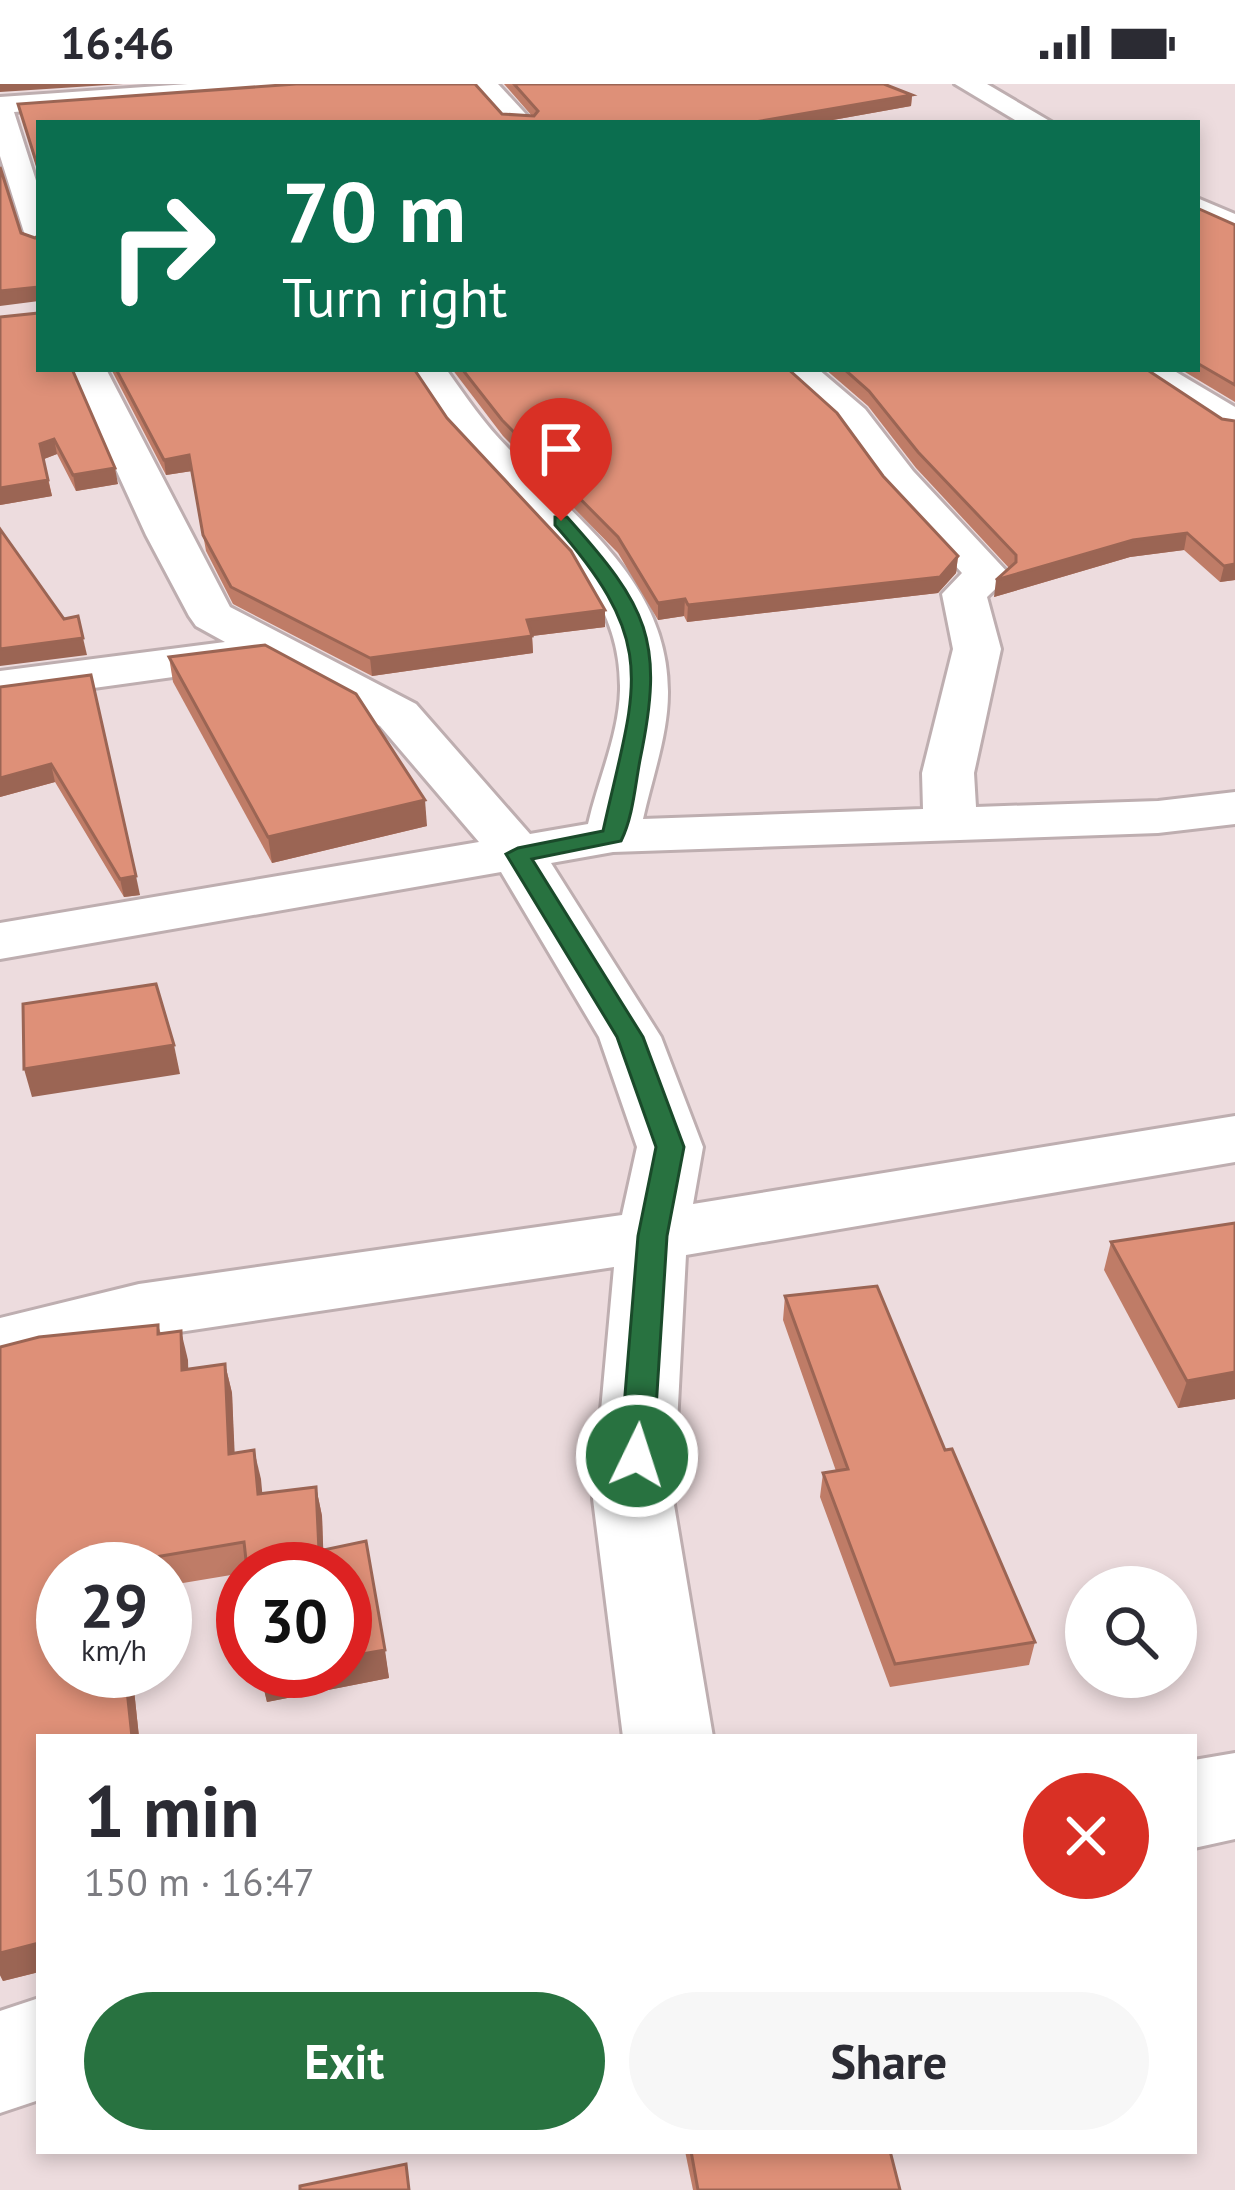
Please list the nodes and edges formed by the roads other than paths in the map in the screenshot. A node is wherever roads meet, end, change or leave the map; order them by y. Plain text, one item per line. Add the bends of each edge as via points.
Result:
1 (295, 84) edge
2 (484, 84) edge
3 (968, 84) edge
4 (246, 93) edge
5 (0, 108) edge
6 (518, 120) edge
7 (1034, 120) edge
8 (1200, 208) edge
9 (1235, 226) edge
10 (36, 228) edge
11 (89, 372) edge
12 (430, 372) edge
13 (800, 372) edge
14 (1150, 372) edge
15 (1235, 423) edge
16 (281, 650) junction
17 (0, 686) edge
18 (1235, 808) edge
19 (950, 823) junction
20 (614, 836) junction
21 (518, 854) junction
22 (0, 941) edge
23 (1235, 1139) edge
24 (652, 1236) junction
25 (0, 1346) edge
26 (668, 1734) edge
27 (1235, 1796) edge
28 (1197, 1803) edge
29 (36, 2050) edge
30 (0, 2062) edge

1 - 4 street
2 - 6 street
3 - 7 street
4 - 5 street
5 - 10 street
8 - 9 street
11 - 16 street via 212,616
12 - 20 street via 471,432 608,573 638,632 644,694
13 - 19 street via 852,417 988,575 964,594 977,649 948,772
14 - 15 street
16 - 17 street
16 - 21 street via 398,715
18 - 19 street
19 - 20 street
20 - 21 street
21 - 22 street
21 - 24 street via 630,1037 670,1147
23 - 24 street
24 - 25 street via 139,1311
24 - 26 street via 633,1499
27 - 28 street
29 - 30 street

